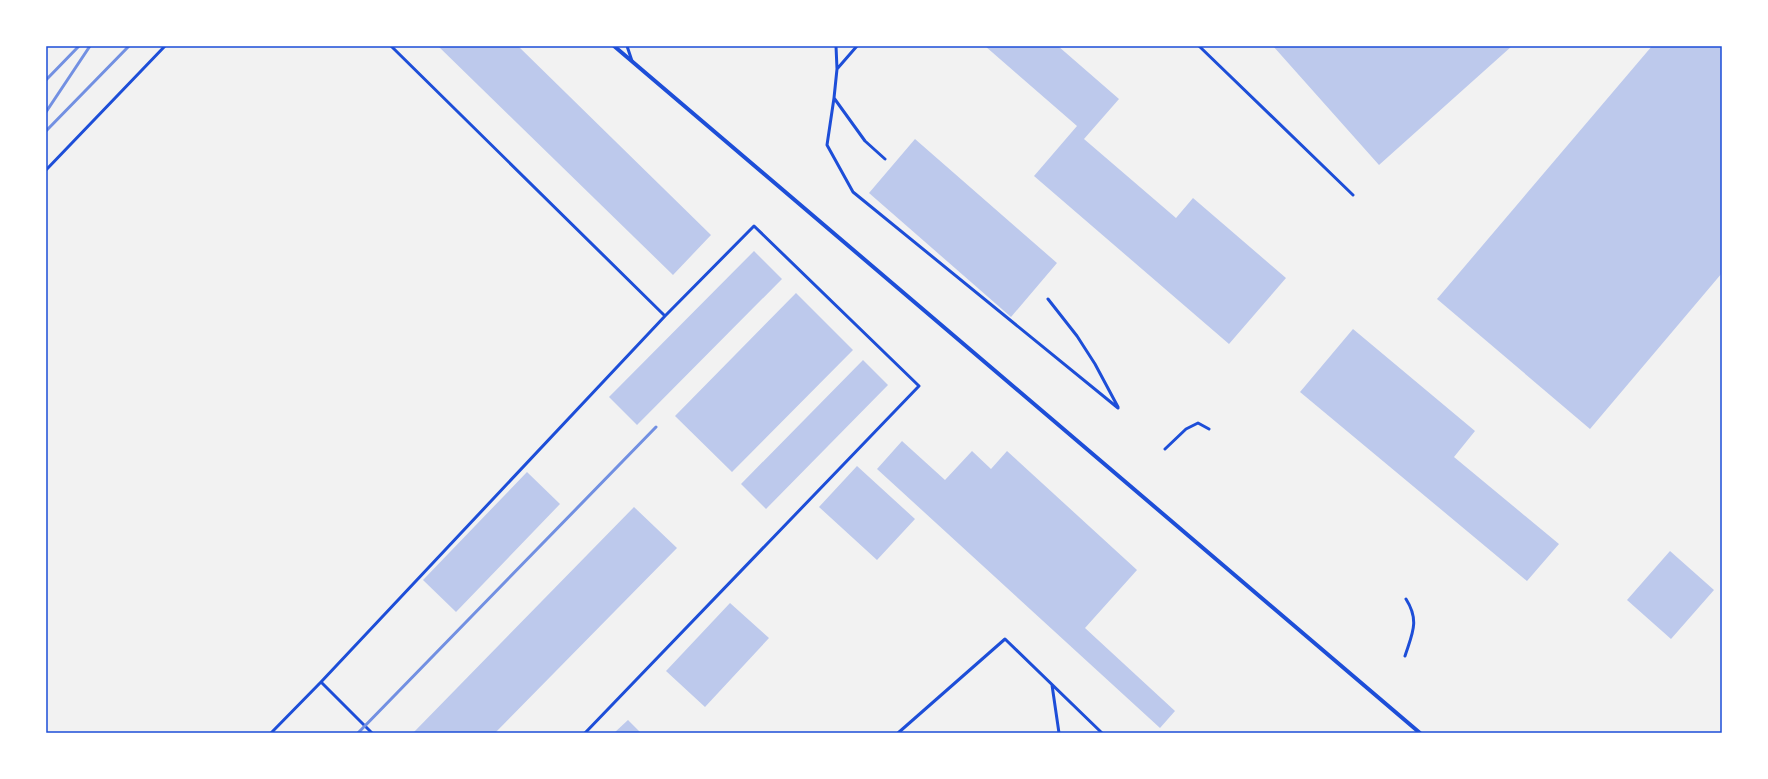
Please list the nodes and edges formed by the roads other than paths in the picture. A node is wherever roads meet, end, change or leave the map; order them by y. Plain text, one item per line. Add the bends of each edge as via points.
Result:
1 (165, 46) edge
2 (391, 46) edge
3 (614, 46) edge
4 (627, 46) edge
5 (836, 46) edge
6 (857, 46) edge
7 (1199, 46) edge
8 (632, 61) junction
9 (838, 69) junction
10 (834, 98) junction
11 (885, 159) dead end
12 (46, 170) edge
13 (1353, 195) dead end
14 (1048, 299) dead end
15 (665, 316) junction
16 (1209, 429) dead end
17 (1165, 449) dead end
18 (1406, 599) dead end
19 (1405, 656) dead end
20 (321, 682) junction
21 (1052, 685) junction
22 (271, 733) edge
23 (372, 733) edge
24 (585, 733) edge
25 (898, 733) edge
26 (1059, 733) edge
27 (1102, 733) edge
28 (1420, 733) edge

1 - 12 lane
2 - 15 lane
3 - 8 street
4 - 8 lane
5 - 9 lane
6 - 9 lane
7 - 13 lane
8 - 28 street
9 - 10 lane
10 - 11 lane via 865,141
10 - 14 lane via 827,145 853,192 1118,408 1078,336
15 - 20 lane
15 - 24 lane via 754,226 919,386
16 - 17 lane via 1198,423
18 - 19 lane via 1412,610 1415,627
20 - 22 lane
20 - 23 lane
21 - 25 lane via 1005,639
21 - 26 lane
21 - 27 lane

